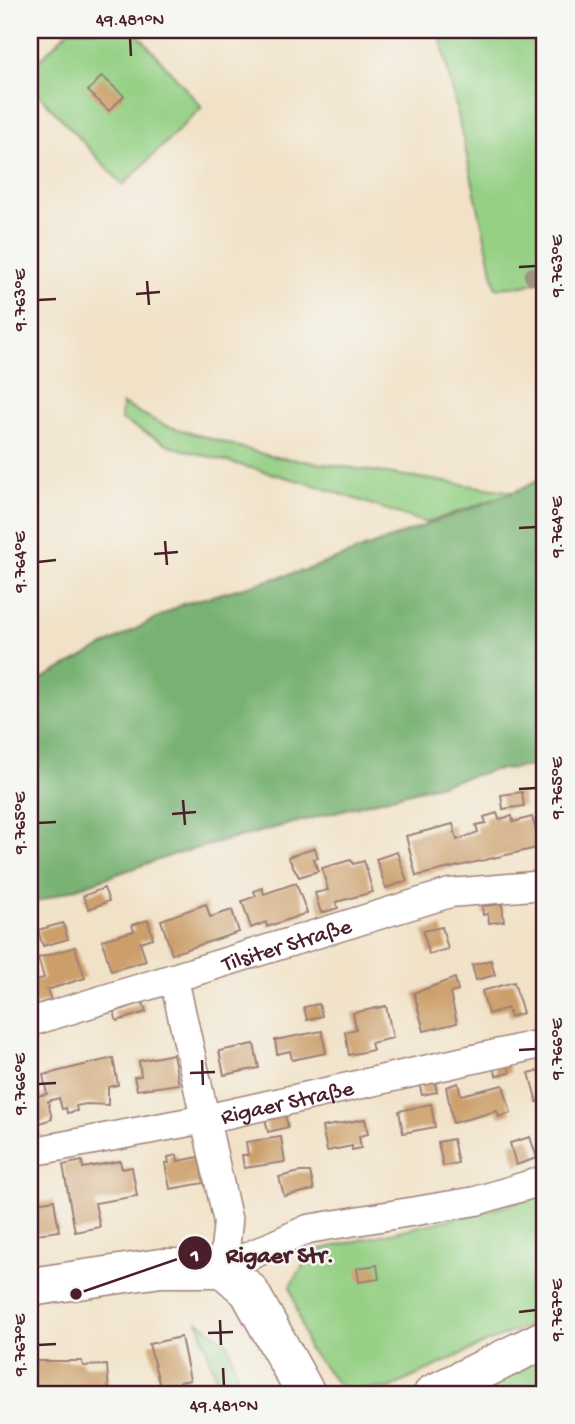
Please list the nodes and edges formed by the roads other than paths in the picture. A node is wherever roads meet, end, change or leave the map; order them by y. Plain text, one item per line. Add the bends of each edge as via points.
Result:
1 (545, 885) edge
2 (174, 979) junction
3 (30, 1022) edge
4 (545, 1043) edge
5 (205, 1119) junction
6 (30, 1152) edge
7 (545, 1180) edge
8 (223, 1268) junction
9 (30, 1287) edge
10 (545, 1339) edge
11 (306, 1394) edge
12 (433, 1394) edge

1 - 2 street, Tilsiter Straße via 450,893
2 - 3 street, Tilsiter Straße
2 - 5 street
4 - 5 street, Rigaer Straße
5 - 6 street, Rigaer Straße
5 - 8 street via 228,1222
7 - 8 street via 476,1201 308,1229
8 - 9 street via 161,1268
8 - 11 street via 248,1291
10 - 12 street

